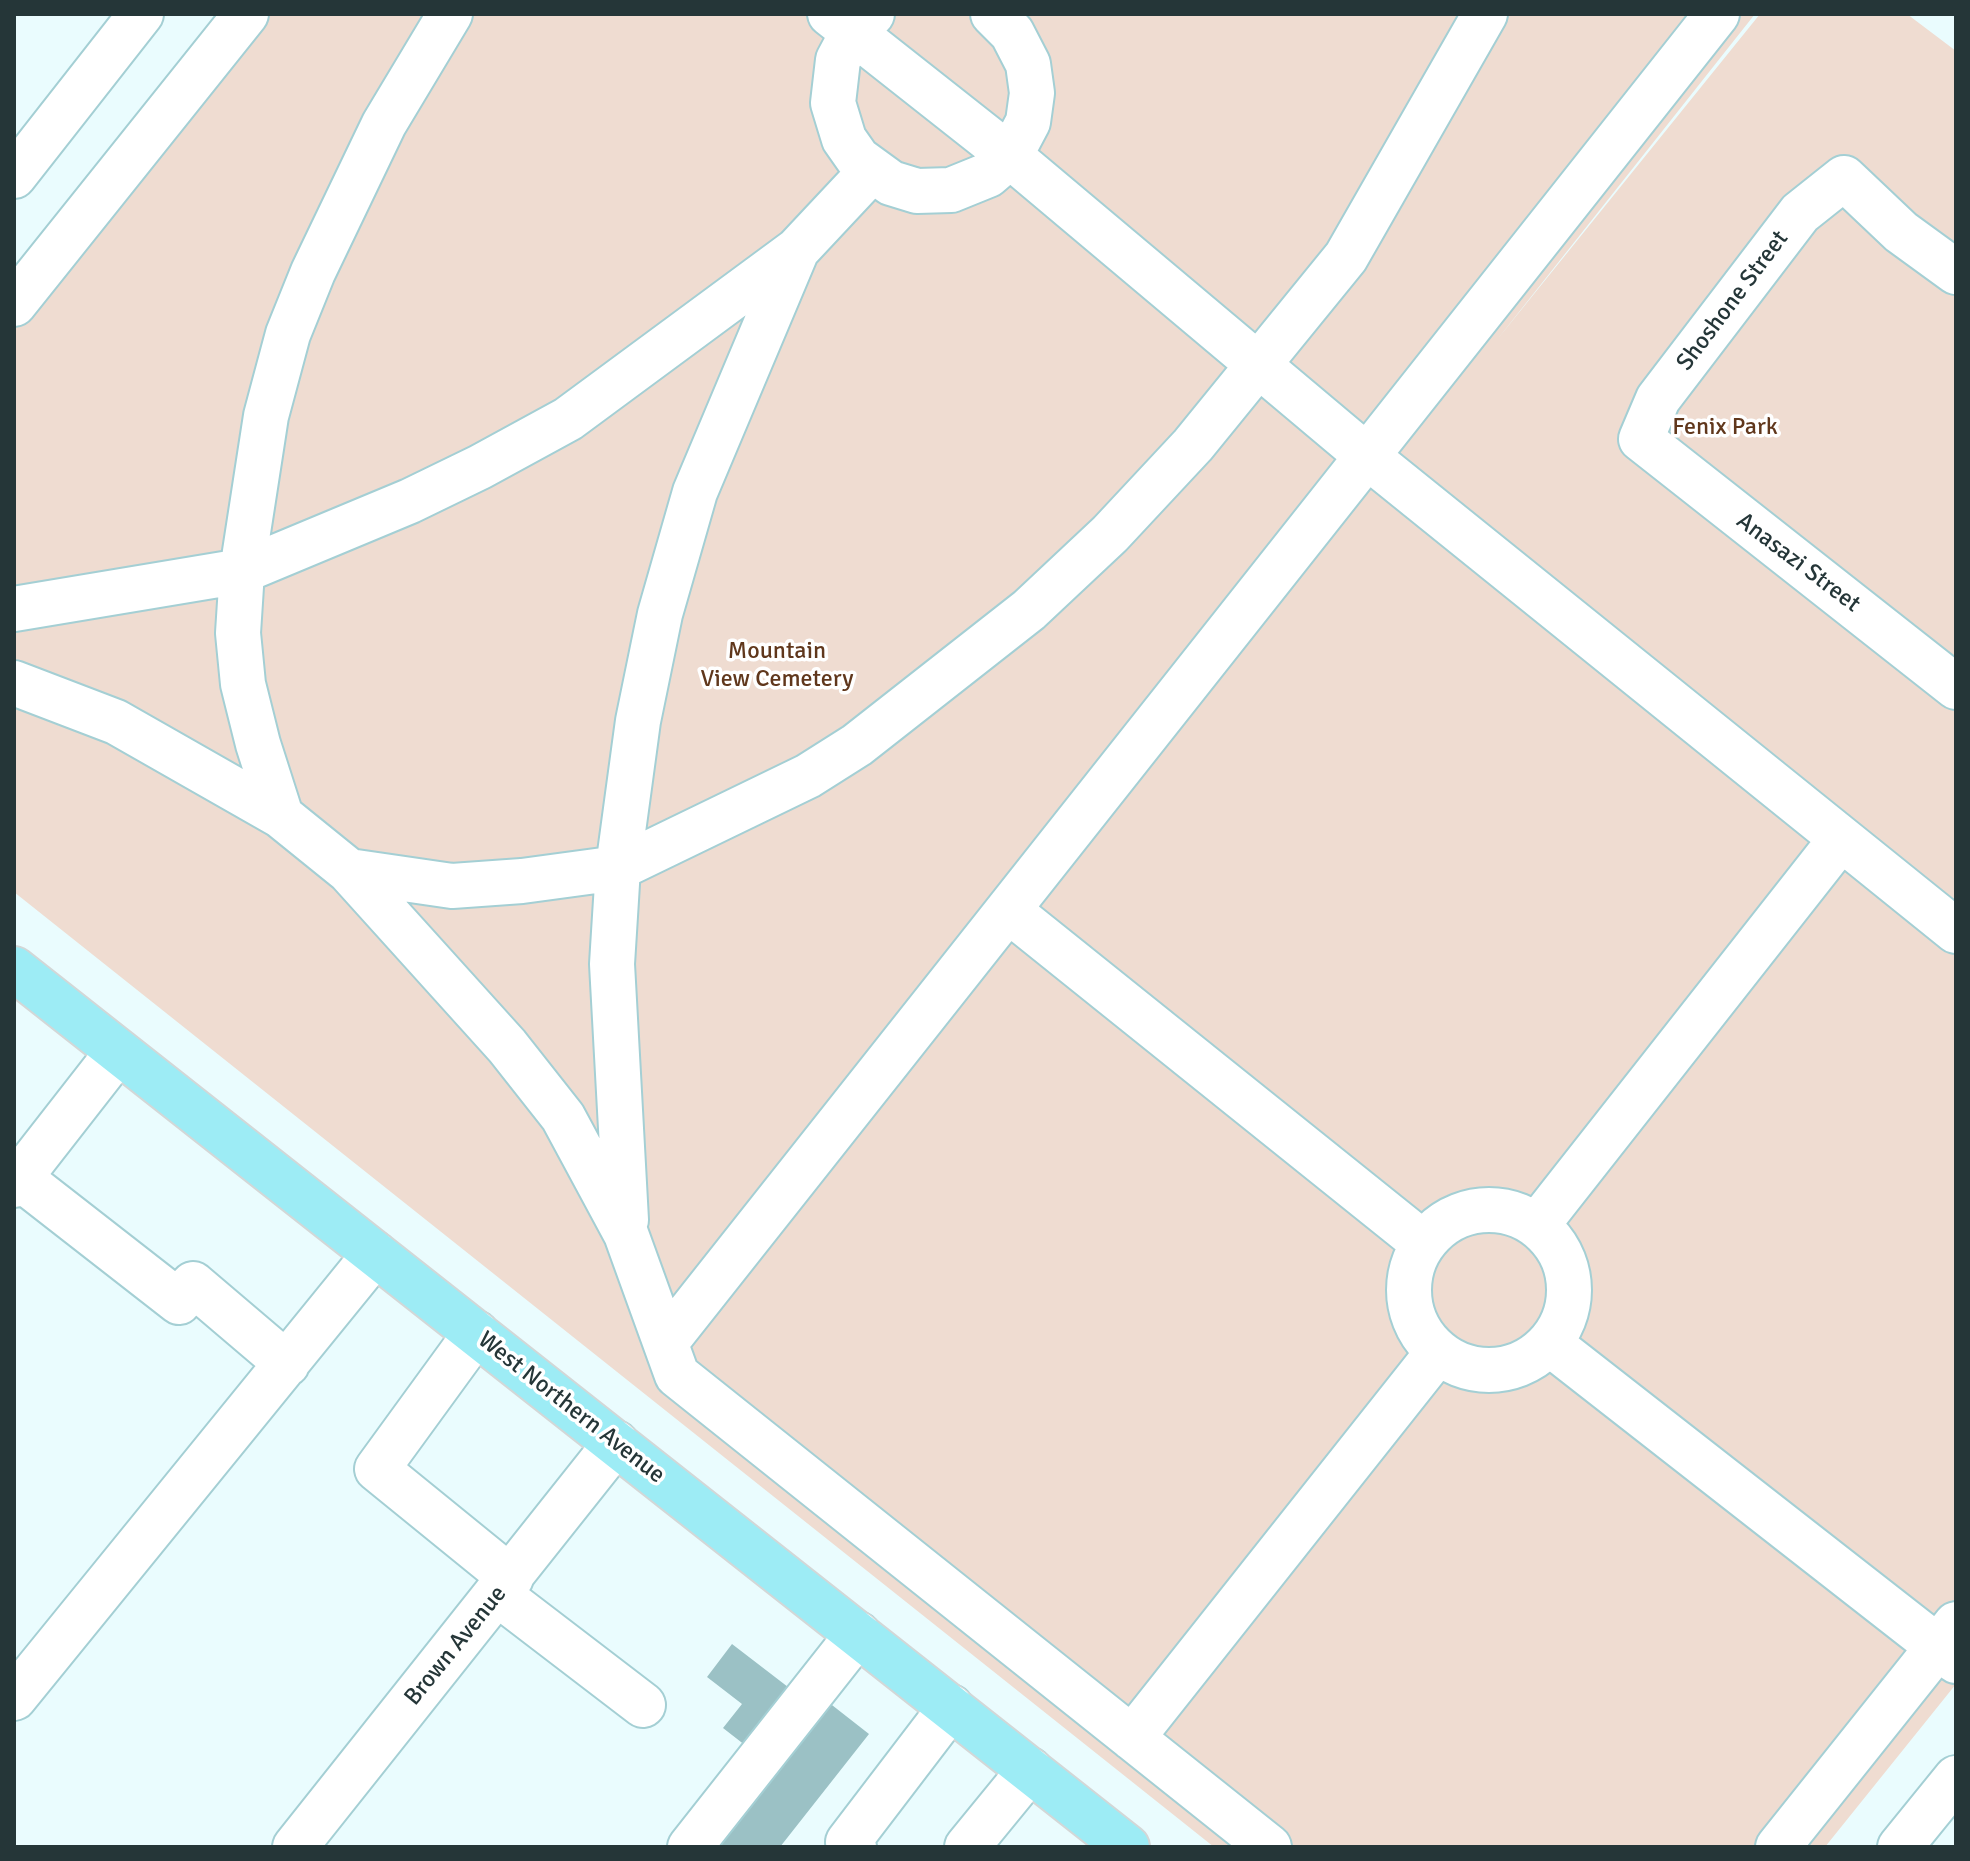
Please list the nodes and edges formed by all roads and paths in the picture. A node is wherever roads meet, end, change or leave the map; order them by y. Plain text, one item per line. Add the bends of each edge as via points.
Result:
1 (141, 14) edge
2 (246, 14) edge
3 (450, 14) edge
4 (993, 14) edge
5 (1485, 14) edge
6 (1717, 14) edge
7 (852, 20) edge
8 (1010, 156) junction
9 (871, 171) junction
10 (14, 176) edge
11 (797, 250) junction
12 (1956, 272) edge
13 (14, 304) edge
14 (1262, 365) junction
15 (1641, 439) joint
16 (1368, 457) junction
17 (242, 571) junction
18 (14, 609) edge
19 (14, 683) edge
20 (1956, 687) edge
21 (281, 816) junction
22 (1840, 840) junction
23 (618, 868) junction
24 (349, 871) junction
25 (1008, 910) junction
26 (1956, 931) edge
27 (14, 969) edge
28 (117, 1053) junction
29 (17, 1182) edge
30 (1538, 1224) junction
31 (626, 1234) junction
32 (1423, 1243) junction
33 (375, 1254) junction
34 (476, 1333) junction
35 (666, 1342) junction
36 (1549, 1343) junction
37 (1438, 1352) junction
38 (287, 1364) junction
39 (616, 1443) junction
40 (504, 1586) junction
41 (858, 1634) junction
42 (1950, 1644) edge
43 (14, 1698) edge
44 (643, 1705) dead end
45 (951, 1707) junction
46 (1132, 1738) junction
47 (1030, 1770) junction
48 (1956, 1778) edge
49 (1116, 1844) edge
50 (295, 1847) edge
51 (690, 1847) edge
52 (854, 1847) edge
53 (967, 1847) edge
54 (1269, 1847) edge
55 (1778, 1847) edge
56 (1900, 1847) edge

1 - 10 street
2 - 13 street
3 - 17 street via 384,124 288,334 266,416
4 - 8 street via 1012,33 1028,64 1032,93 1028,122
5 - 14 street via 1346,257
6 - 16 street
7 - 8 street
7 - 9 street via 838,60 833,103 844,139
8 - 9 street via 988,175 951,190 917,191
8 - 14 street
9 - 11 street
11 - 17 street via 568,419 410,501
11 - 23 street via 695,492 660,614 638,721
12 - 15 street, Shoshone Street via 1901,232 1844,178 1800,213 1658,399
14 - 16 street
14 - 23 street via 1099,545 1029,610 857,745 808,776
15 - 20 street, Anasazi Street
16 - 22 street
16 - 25 street
17 - 18 street
17 - 21 street via 238,633 243,684
19 - 21 street via 116,722
21 - 24 street
22 - 26 street
22 - 30 street
23 - 24 street via 452,886
23 - 31 street via 612,964
24 - 31 street via 507,1046 563,1117
25 - 32 street
25 - 35 street
27 - 28 main road, West Northern Avenue
28 - 29 street
28 - 33 main road, West Northern Avenue
29 - 38 street via 179,1302 193,1284
30 - 32 street via 1504,1211 1473,1211 1446,1221
30 - 36 street via 1564,1262 1569,1291 1564,1320
31 - 35 street
32 - 37 street via 1410,1273 1410,1302 1420,1331
33 - 34 main road, West Northern Avenue
33 - 38 street
34 - 39 main road, West Northern Avenue
34 - 40 street via 377,1469
35 - 46 street via 677,1375
36 - 37 street via 1517,1365 1492,1370 1460,1364
36 - 42 street
37 - 46 street
38 - 43 street
39 - 40 street, Brown Avenue
39 - 41 main road, West Northern Avenue
40 - 44 street
40 - 50 street, Brown Avenue
41 - 45 main road, West Northern Avenue
41 - 51 street
42 - 55 street
45 - 47 main road, West Northern Avenue
45 - 52 street via 848,1842
46 - 54 street
47 - 49 main road, West Northern Avenue
47 - 53 street
48 - 56 street

